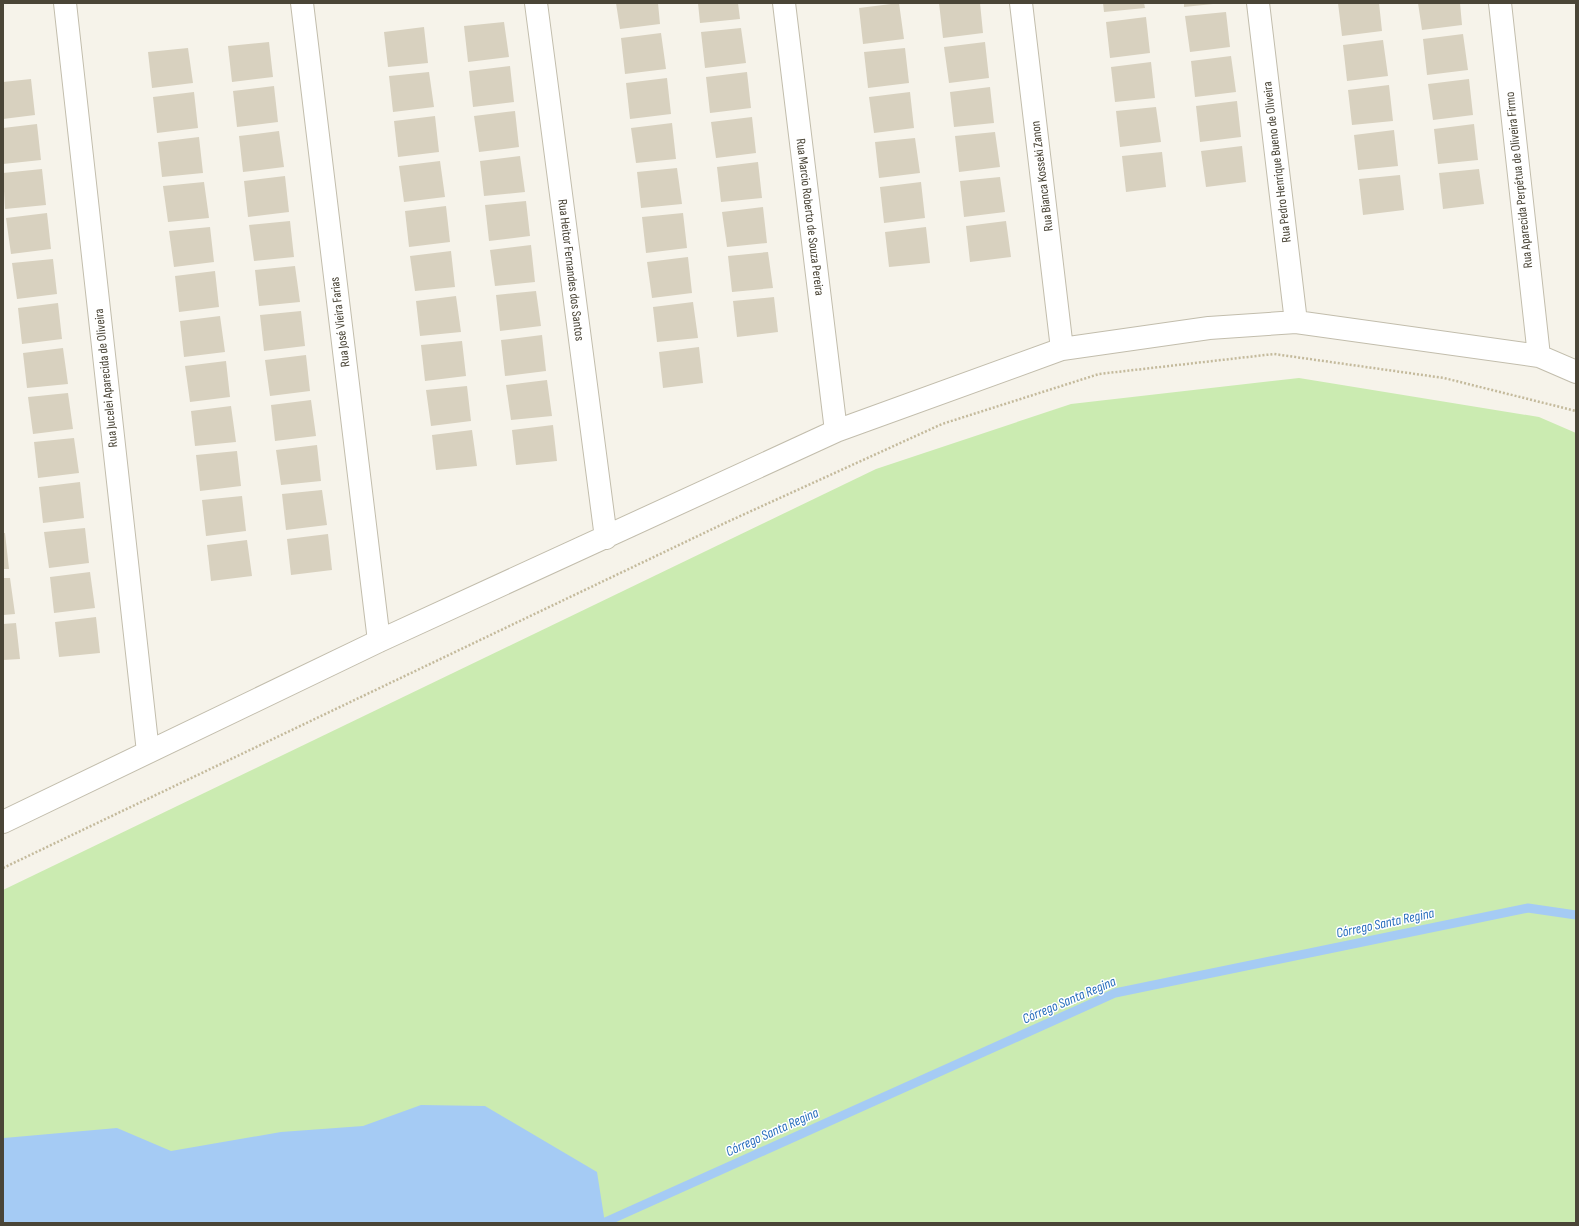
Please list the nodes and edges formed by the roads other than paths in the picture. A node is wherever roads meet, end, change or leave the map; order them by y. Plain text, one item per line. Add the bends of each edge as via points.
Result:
1 (65, 3) edge
2 (302, 3) edge
3 (536, 3) edge
4 (784, 3) edge
5 (1021, 3) edge
6 (1258, 3) edge
7 (1500, 3) edge
8 (1296, 322) junction
9 (1062, 348) junction
10 (1540, 356) junction
11 (1576, 372) edge
12 (836, 431) junction
13 (606, 538) junction
14 (379, 641) junction
15 (148, 752) junction
16 (3, 822) edge

1 - 15 street, Rua Jucelei Aparecida de Oliveira
2 - 14 street, Rua José Vieira Farias
3 - 13 street, Rua Heitor Fernandes dos Santos
4 - 12 street, Rua Marcio Roberto de Souza Pereira
5 - 9 street, Rua Bianca Kosseki Zanon
6 - 8 street, Rua Pedro Henrique Bueno de Oliveira
7 - 10 street, Rua Aparecida Perpétua de Oliveira Firmo
8 - 9 street via 1209,328
8 - 10 street
9 - 12 street
10 - 11 street
12 - 13 street
13 - 14 street
14 - 15 street
15 - 16 street

